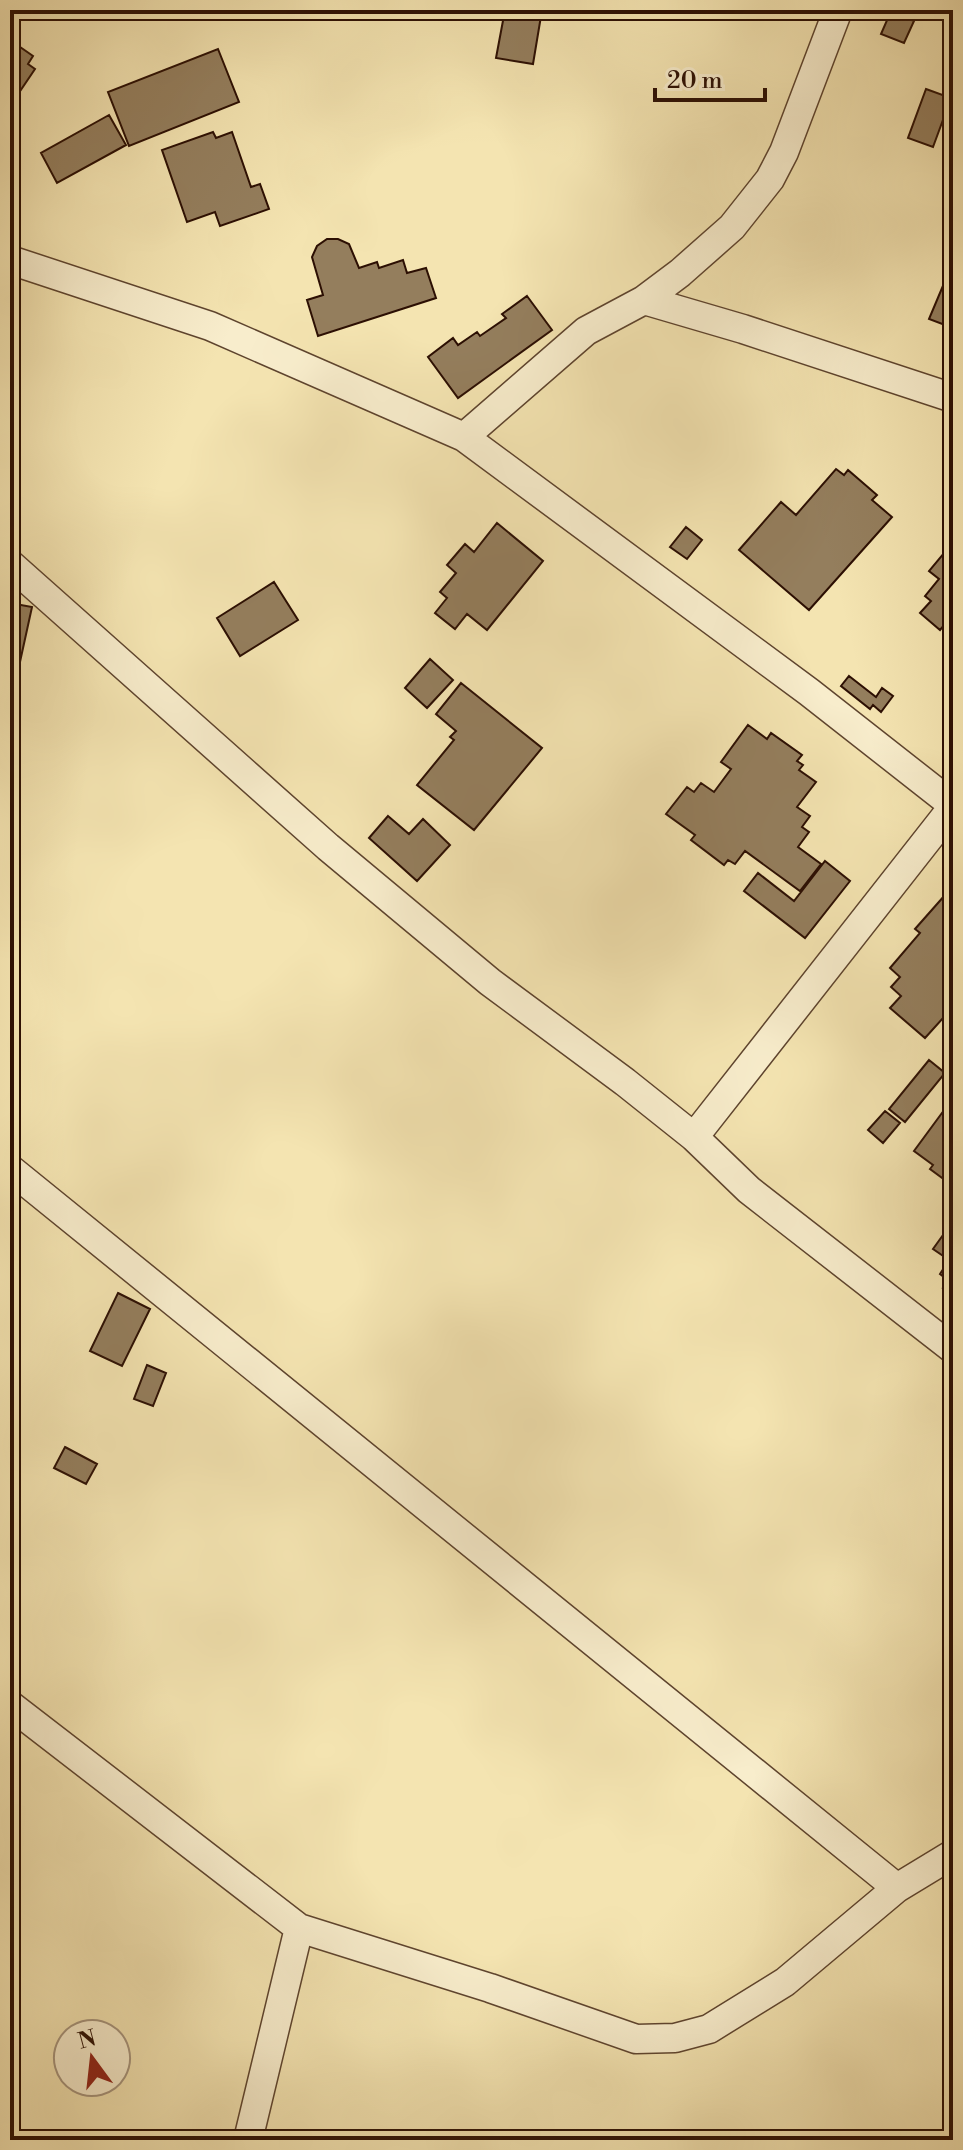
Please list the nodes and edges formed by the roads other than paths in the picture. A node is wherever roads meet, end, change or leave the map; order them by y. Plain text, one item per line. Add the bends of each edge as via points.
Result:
1 (838, 10) edge
2 (10, 260) edge
3 (644, 300) junction
4 (953, 398) edge
5 (464, 437) junction
6 (10, 564) edge
7 (953, 806) edge
8 (694, 1137) junction
9 (10, 1169) edge
10 (953, 1349) edge
11 (10, 1705) edge
12 (953, 1854) edge
13 (897, 1888) junction
14 (299, 1928) junction
15 (248, 2140) edge

1 - 3 street via 770,179 732,227
2 - 5 street via 210,326
3 - 4 street
3 - 5 street via 586,331
5 - 7 street via 809,692
6 - 8 street via 351,866 490,982
7 - 8 street
8 - 10 street via 749,1190
9 - 13 street
11 - 14 street
12 - 13 street
13 - 14 street via 785,1982 709,2029 675,2038 636,2039
14 - 15 street

